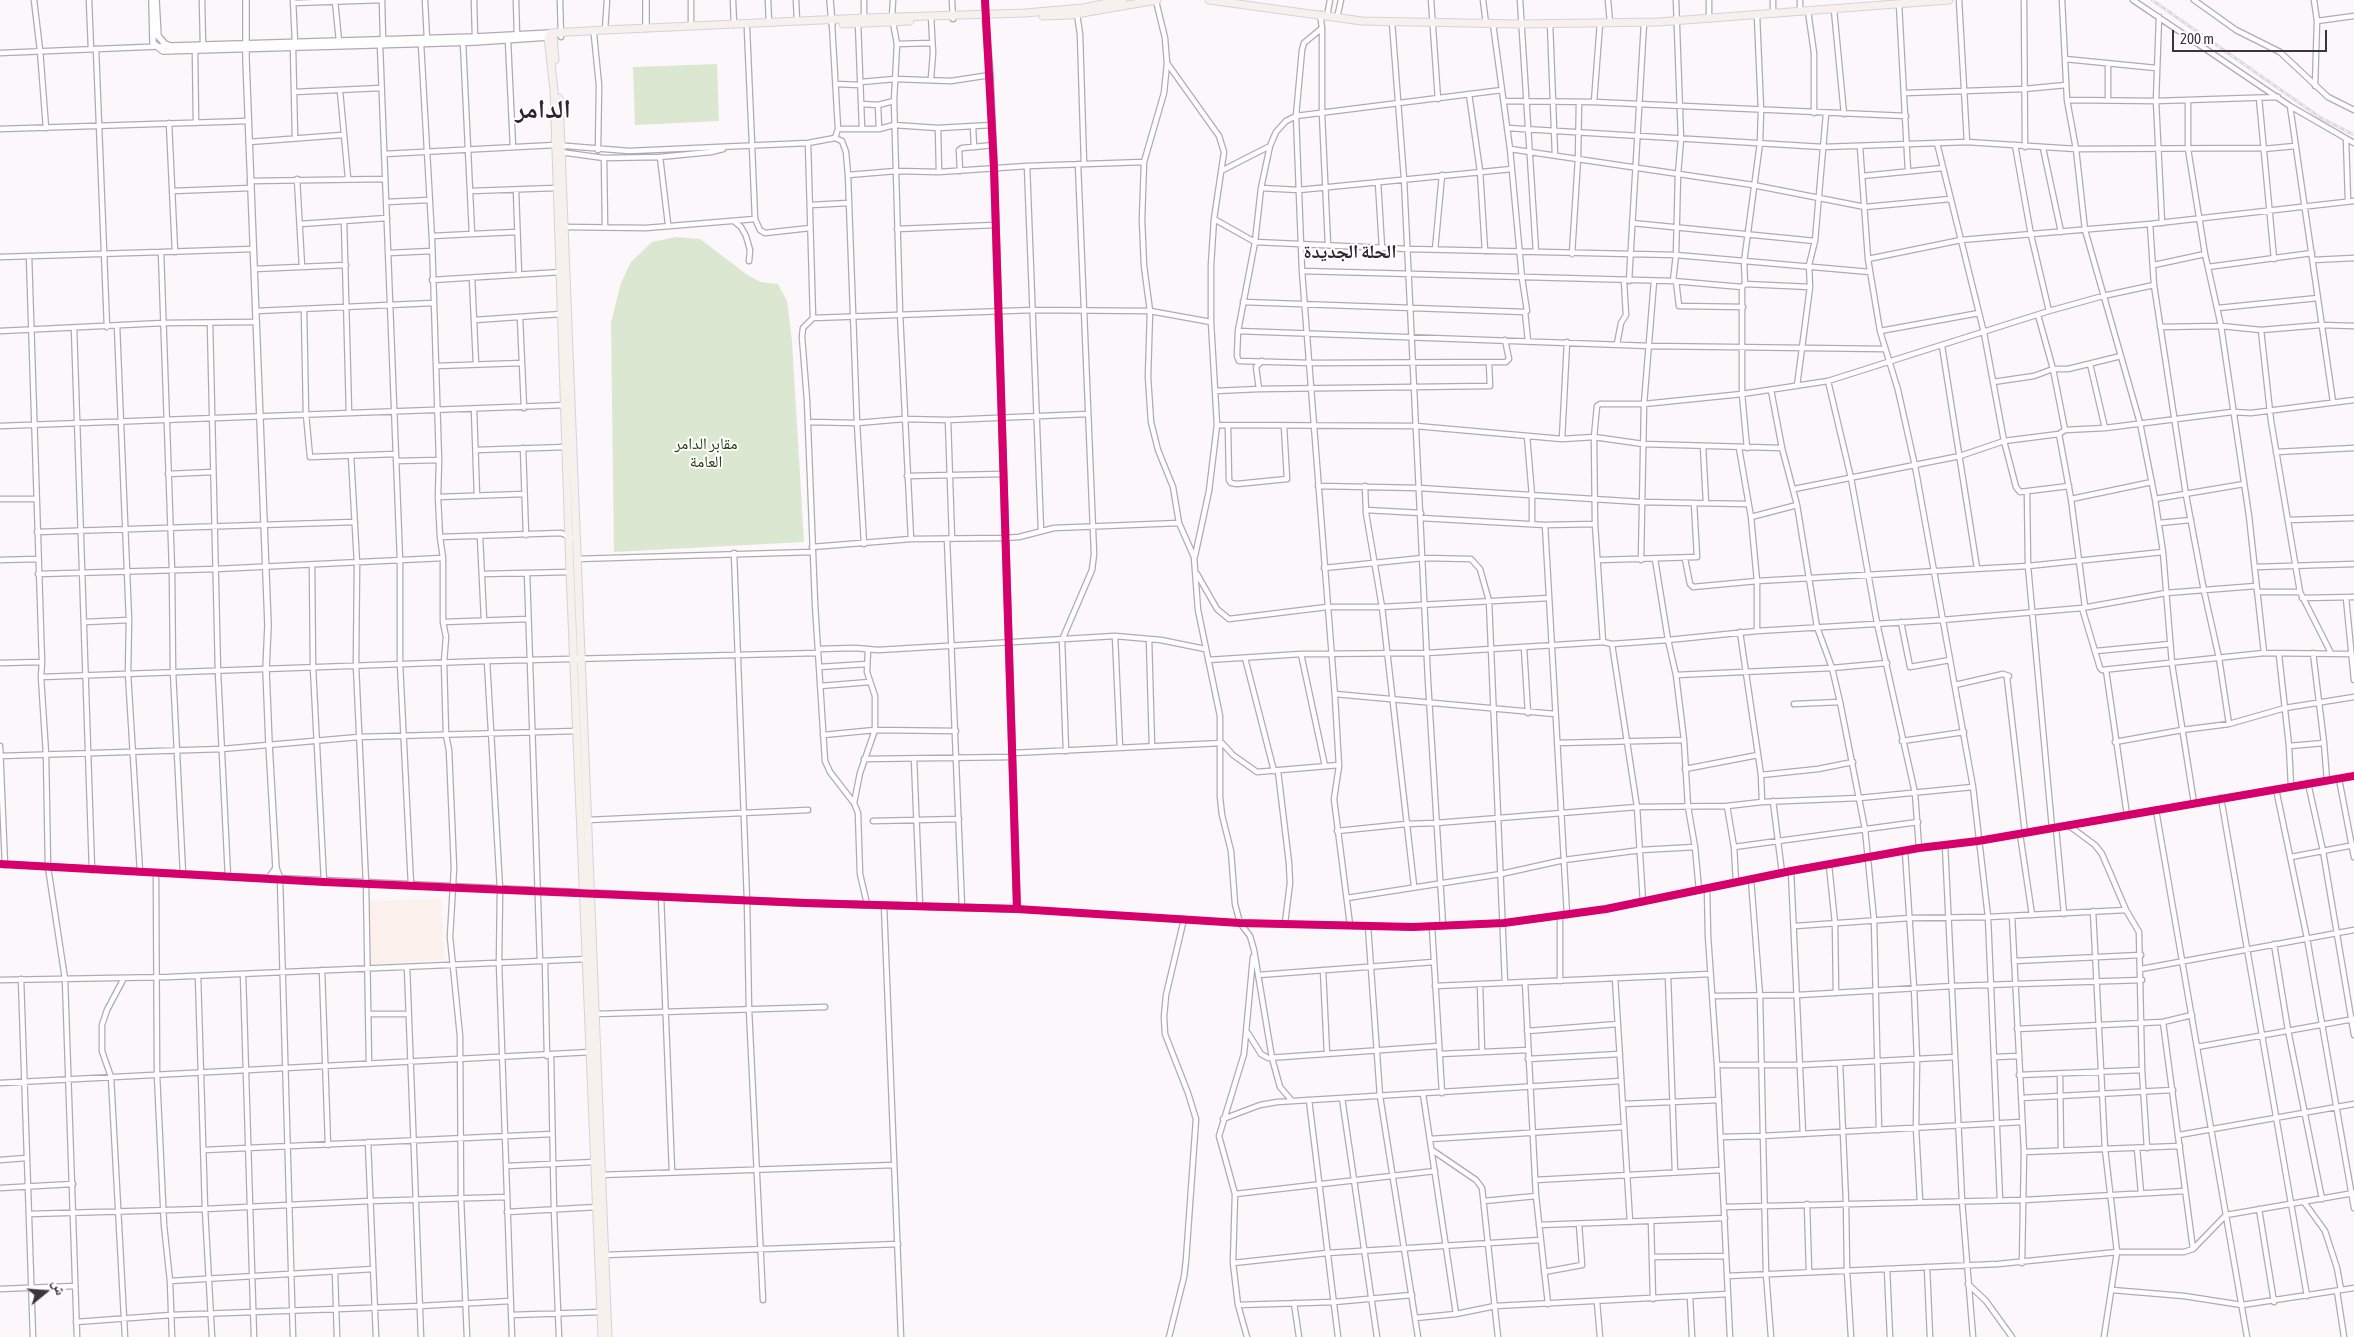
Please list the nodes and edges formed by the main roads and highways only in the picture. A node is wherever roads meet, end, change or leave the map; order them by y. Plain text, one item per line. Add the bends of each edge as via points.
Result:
1 (1123, 0) edge
2 (1156, 0) edge
3 (1209, 0) edge
4 (1949, 0) edge
5 (1917, 1) edge
6 (1855, 4) edge
7 (1026, 15) junction
8 (832, 22) junction
9 (555, 35) junction
10 (558, 149) junction
11 (563, 272) junction
12 (567, 405) junction
13 (572, 538) junction
14 (576, 658) junction
15 (588, 892) junction
16 (602, 1337) edge
17 (608, 1337) edge

1 - 7 main road
2 - 7 main road via 1077,14
3 - 6 main road via 1337,18 1432,24 1709,20 1834,10
4 - 5 main road
5 - 6 main road
7 - 8 main road
8 - 9 main road via 747,29
8 - 9 main road via 646,28
9 - 10 main road
10 - 11 main road via 557,186
10 - 11 main road via 564,227
11 - 12 main road
11 - 12 main road
12 - 13 main road
12 - 13 main road via 566,447
13 - 14 main road via 570,572
13 - 14 main road via 576,559
14 - 15 main road via 577,731
14 - 15 main road via 588,820
15 - 16 main road via 587,959
15 - 17 main road via 596,1014

